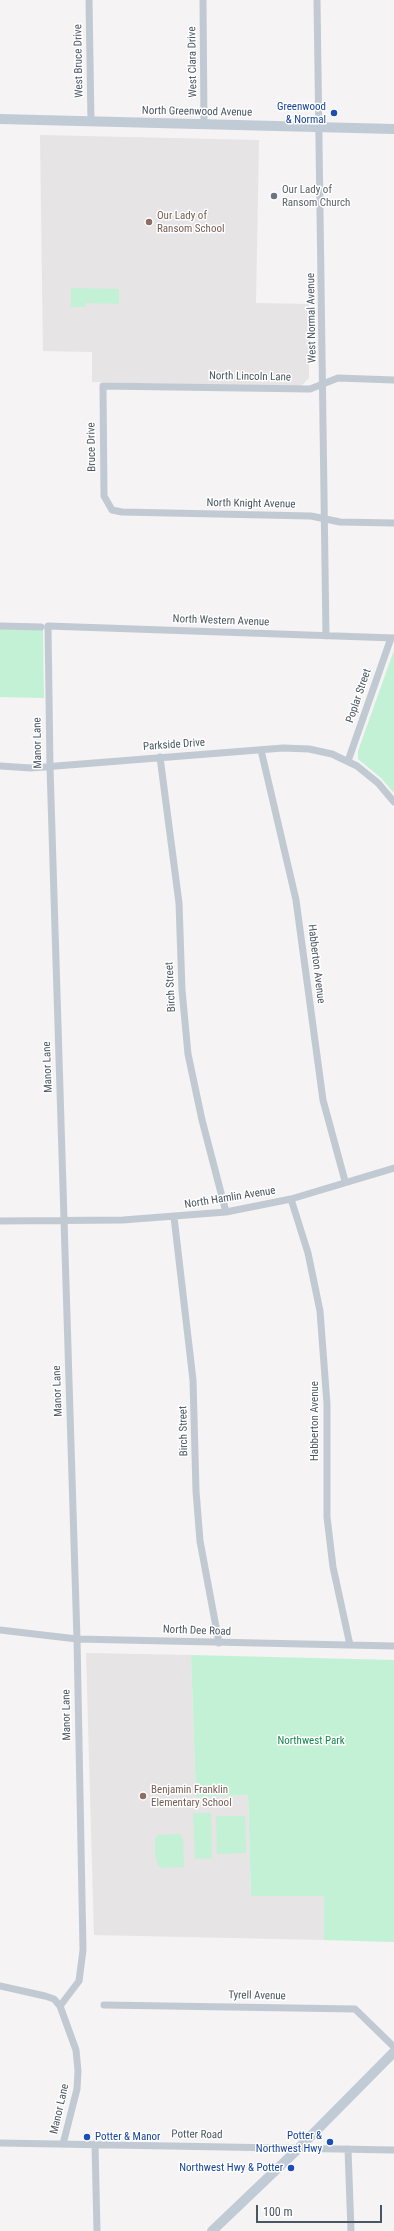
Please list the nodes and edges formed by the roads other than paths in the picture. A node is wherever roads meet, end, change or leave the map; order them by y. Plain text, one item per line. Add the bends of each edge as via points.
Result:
1 (89, 0) edge
2 (203, 0) edge
3 (317, 0) edge
4 (0, 119) edge
5 (91, 122) junction
6 (204, 124) junction
7 (319, 127) junction
8 (394, 129) edge
9 (394, 380) edge
10 (324, 383) junction
11 (103, 386) joint
12 (108, 506) joint
13 (325, 518) junction
14 (394, 523) edge
15 (0, 626) edge
16 (45, 626) junction
17 (326, 636) junction
18 (392, 638) edge
19 (261, 750) junction
20 (160, 757) junction
21 (348, 761) junction
22 (0, 766) edge
23 (50, 766) junction
24 (394, 802) edge
25 (394, 1168) edge
26 (345, 1181) junction
27 (291, 1199) junction
28 (226, 1212) junction
29 (174, 1217) junction
30 (0, 1221) edge
31 (64, 1222) junction
32 (0, 1630) edge
33 (77, 1639) junction
34 (219, 1643) junction
35 (350, 1645) junction
36 (394, 1646) edge
37 (0, 1986) edge
38 (104, 2005) dead end
39 (60, 2006) junction
40 (394, 2047) edge
41 (394, 2052) edge
42 (0, 2142) edge
43 (63, 2144) junction
44 (95, 2144) junction
45 (300, 2148) junction
46 (348, 2149) junction
47 (394, 2150) edge
48 (97, 2231) edge
49 (212, 2231) edge
50 (351, 2231) edge

1 - 5 street, West Bruce Drive
2 - 6 street, West Clara Drive
3 - 7 street, West Normal Avenue
4 - 5 main road, North Greenwood Avenue
5 - 6 main road, North Greenwood Avenue
6 - 7 main road, North Greenwood Avenue
7 - 8 main road, North Greenwood Avenue
7 - 10 street, West Normal Avenue
9 - 10 street, North Lincoln Lane via 338,378
10 - 11 street, North Lincoln Lane via 310,389
10 - 13 street, West Normal Avenue
11 - 12 street, Bruce Drive via 104,496
12 - 13 street, North Knight Avenue via 112,510 122,512
13 - 14 street, North Knight Avenue via 340,522
13 - 17 street, West Normal Avenue
15 - 16 street, North Western Avenue
16 - 17 street, North Western Avenue
16 - 23 street, Manor Lane
17 - 18 street, North Western Avenue
18 - 21 street, Poplar Street
19 - 20 street, Parkside Drive
19 - 21 street, Parkside Drive via 308,749 332,754
19 - 26 street, Habberton Avenue via 297,906 323,1100
20 - 23 street, Parkside Drive
20 - 28 street, Birch Street via 178,896 182,997 188,1054
21 - 24 street, Parkside Drive via 368,773
22 - 23 street, Parkside Drive
23 - 31 street, Manor Lane
25 - 26 street, North Hamlin Avenue
26 - 27 street, North Hamlin Avenue
27 - 28 street, North Hamlin Avenue
27 - 35 street, Habberton Avenue via 308,1253 320,1311 327,1397 327,1517 333,1567
28 - 29 street, North Hamlin Avenue
29 - 31 street, North Hamlin Avenue
29 - 34 street, Birch Street via 193,1380 200,1541
30 - 31 street, North Hamlin Avenue
31 - 33 street, Manor Lane
32 - 33 street, North Dee Road
33 - 34 street, North Dee Road
33 - 39 street, Manor Lane via 82,1966 79,1981
34 - 35 street, North Dee Road
35 - 36 street, North Dee Road
37 - 39 street via 46,1996 54,1999
38 - 40 street, Tyrell Avenue via 355,2009
39 - 43 street, Manor Lane via 76,2050 78,2071 75,2096
41 - 45 main road
42 - 43 street, Potter Road
43 - 44 street, Potter Road
44 - 45 street, Potter Road
44 - 48 street
45 - 46 street, Potter Road
45 - 49 main road
46 - 47 street, Potter Road
46 - 50 street

